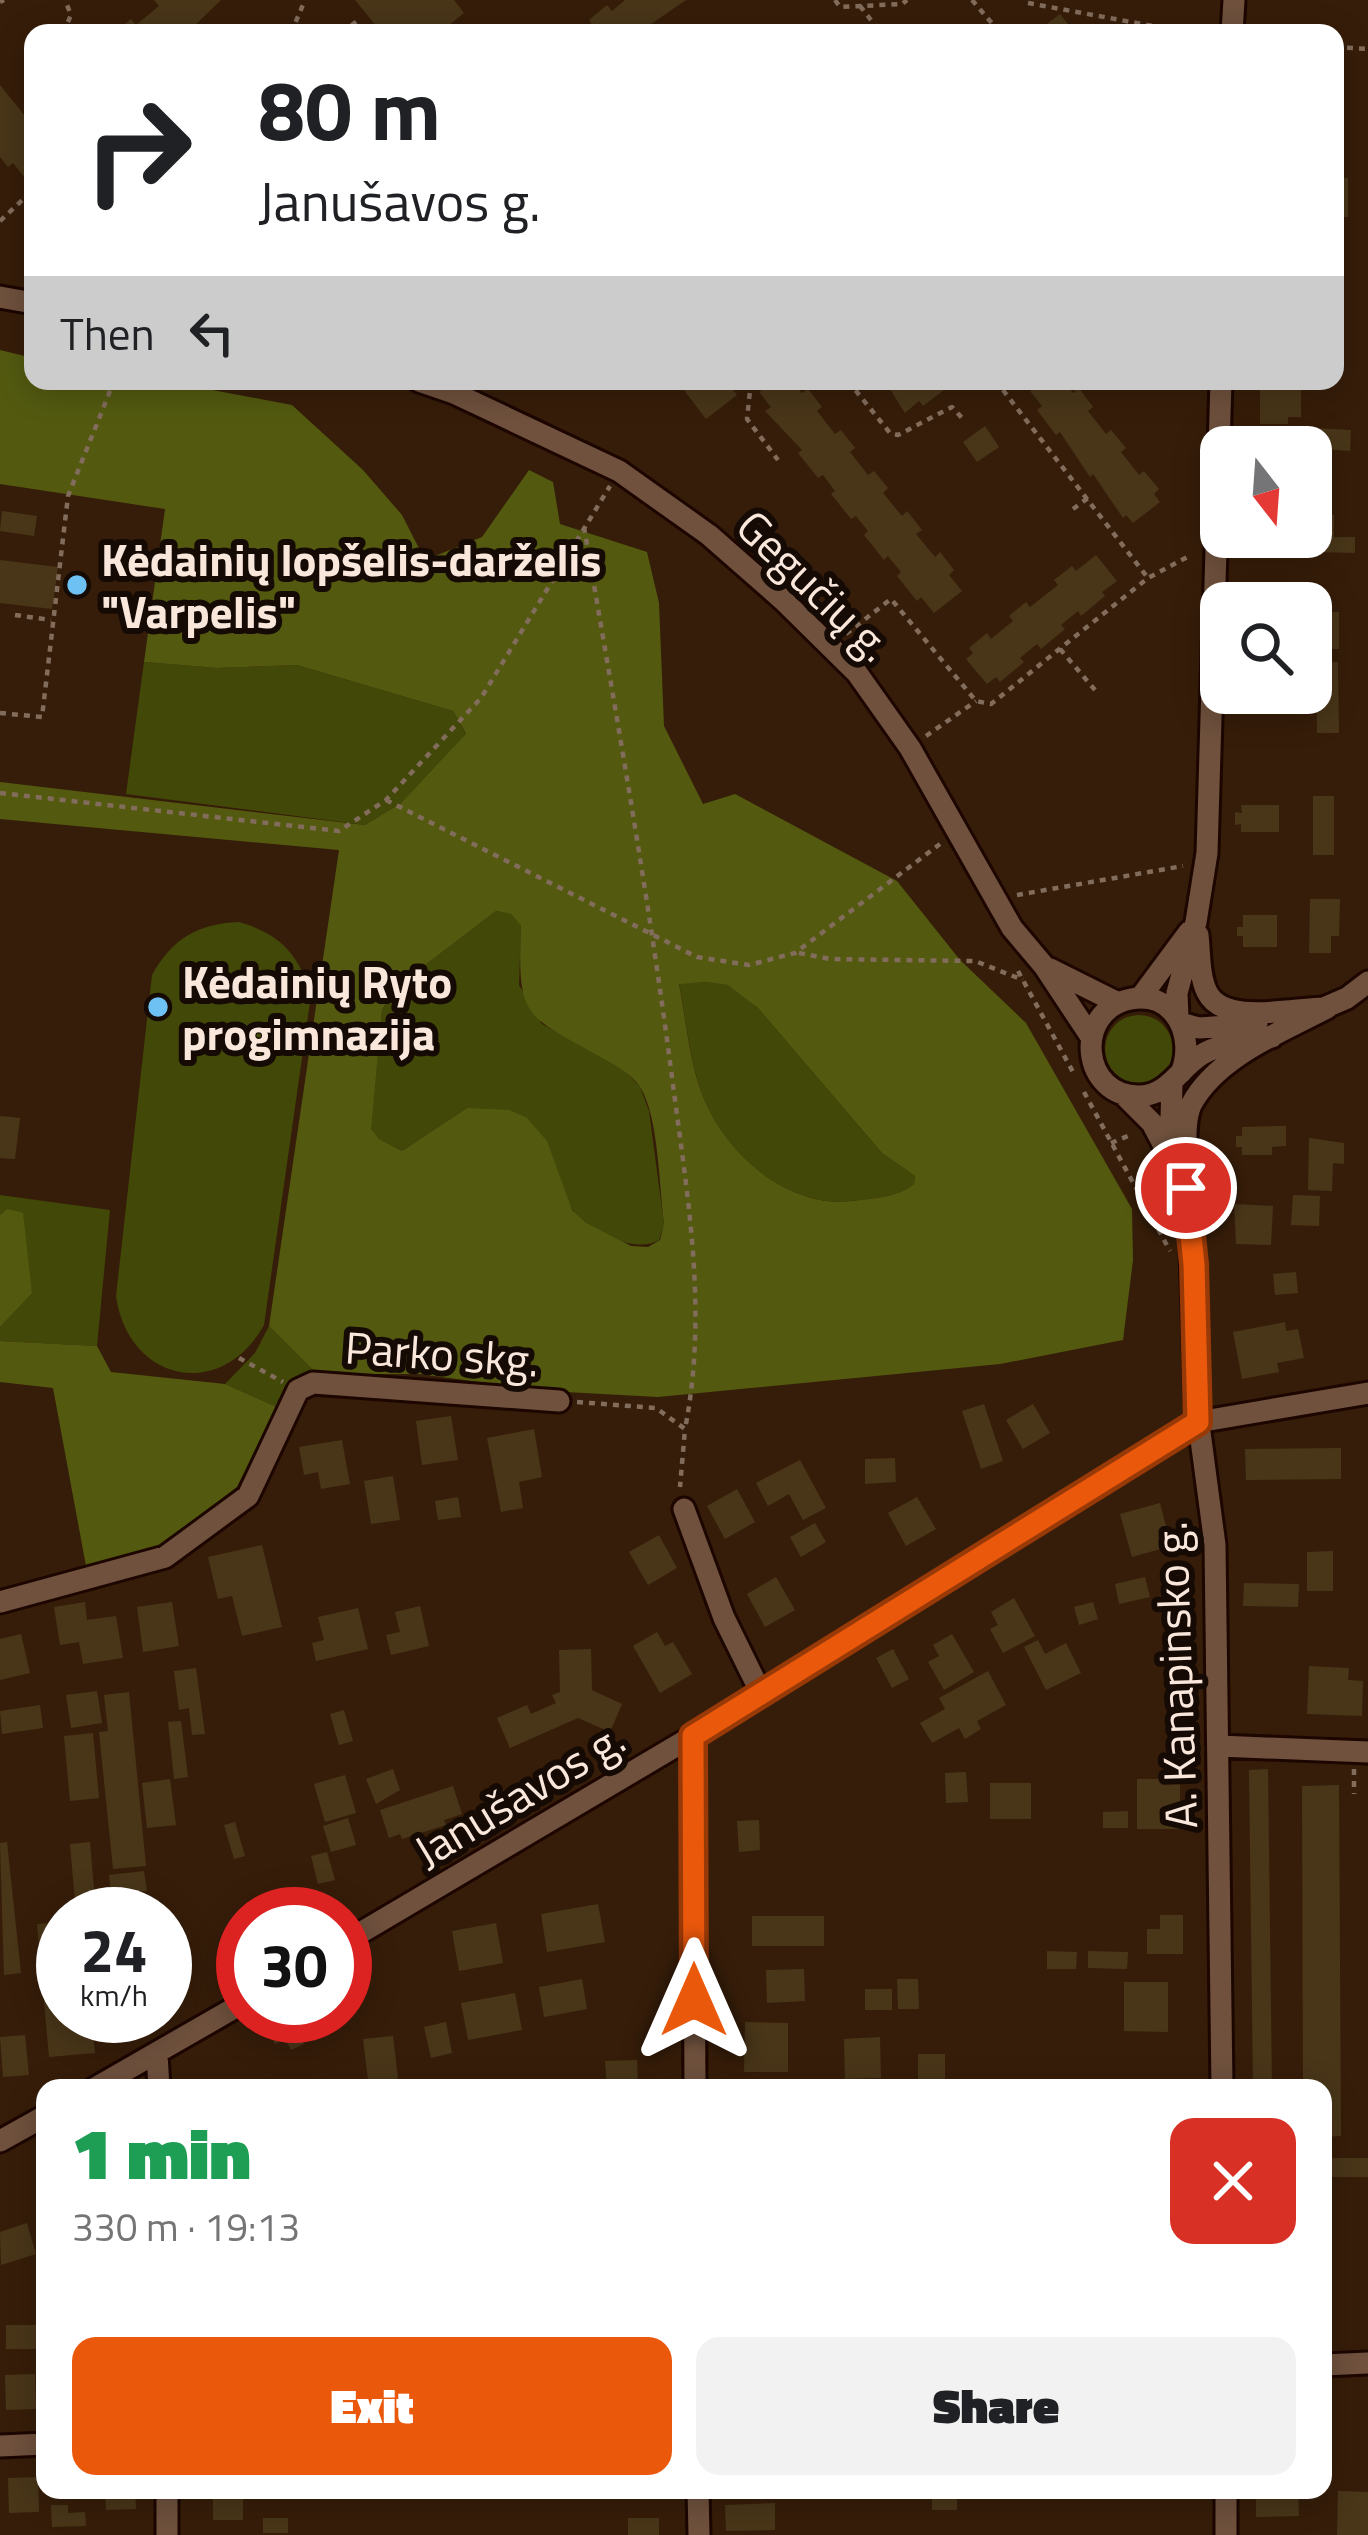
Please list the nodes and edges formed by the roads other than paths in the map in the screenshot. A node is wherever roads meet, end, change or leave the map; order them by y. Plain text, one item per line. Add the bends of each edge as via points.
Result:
1 (445, 390) edge
2 (1221, 390) edge
3 (1196, 922) junction
4 (1044, 965) junction
5 (1368, 982) edge
6 (1129, 1001) junction
7 (1327, 1008) junction
8 (1179, 1020) junction
9 (1091, 1037) junction
10 (1272, 1037) junction
11 (1176, 1078) junction
12 (1123, 1094) junction
13 (1186, 1188) junction
14 (1368, 1393) edge
15 (559, 1401) road end
16 (1198, 1422) junction
17 (684, 1509) road end
18 (0, 1602) edge
19 (761, 1694) junction
20 (693, 1736) junction
21 (1219, 1746) junction
22 (1368, 1752) edge
23 (372, 1926) edge
24 (216, 2019) edge
25 (158, 2054) junction
26 (112, 2079) edge
27 (158, 2079) edge
28 (695, 2079) edge
29 (1222, 2079) edge
30 (36, 2121) edge
31 (0, 2141) edge
32 (1368, 2363) edge
33 (1332, 2365) edge
34 (36, 2444) edge
35 (0, 2446) edge
36 (167, 2499) edge
37 (698, 2499) edge
38 (1226, 2499) edge
39 (167, 2535) edge
40 (699, 2535) edge
41 (1226, 2535) edge

1 - 4 street, Gegučių g. via 619,471 710,535 830,646 910,748 1012,928
2 - 3 street
3 - 6 street
3 - 7 street via 1202,974 1218,1006 1249,1013
3 - 8 street
4 - 6 street
4 - 9 street, Gegučių g.
5 - 7 street
6 - 8 street via 1154,1001
6 - 9 street via 1096,1023
7 - 8 street via 1241,1026 1199,1028
7 - 10 street
8 - 11 street via 1188,1048
9 - 12 street via 1094,1069
10 - 11 street via 1218,1047
10 - 13 street via 1224,1067 1192,1104
11 - 12 street via 1145,1096
11 - 13 street via 1171,1118
12 - 13 street via 1151,1123
13 - 16 street, A. Kanapinsko g.
14 - 16 street, Janušavos g.
15 - 18 street, Parko skg. via 314,1383 298,1390 248,1496 165,1557
16 - 19 street, Janušavos g.
16 - 21 street, A. Kanapinsko g. via 1215,1545
17 - 19 street
19 - 20 street, Janušavos g.
20 - 23 street, Janušavos g.
20 - 28 street
21 - 22 street
21 - 29 street, A. Kanapinsko g.
24 - 25 street
25 - 26 street
25 - 27 street
30 - 31 street
32 - 33 street
34 - 35 street
36 - 39 street
37 - 40 street
38 - 41 street

